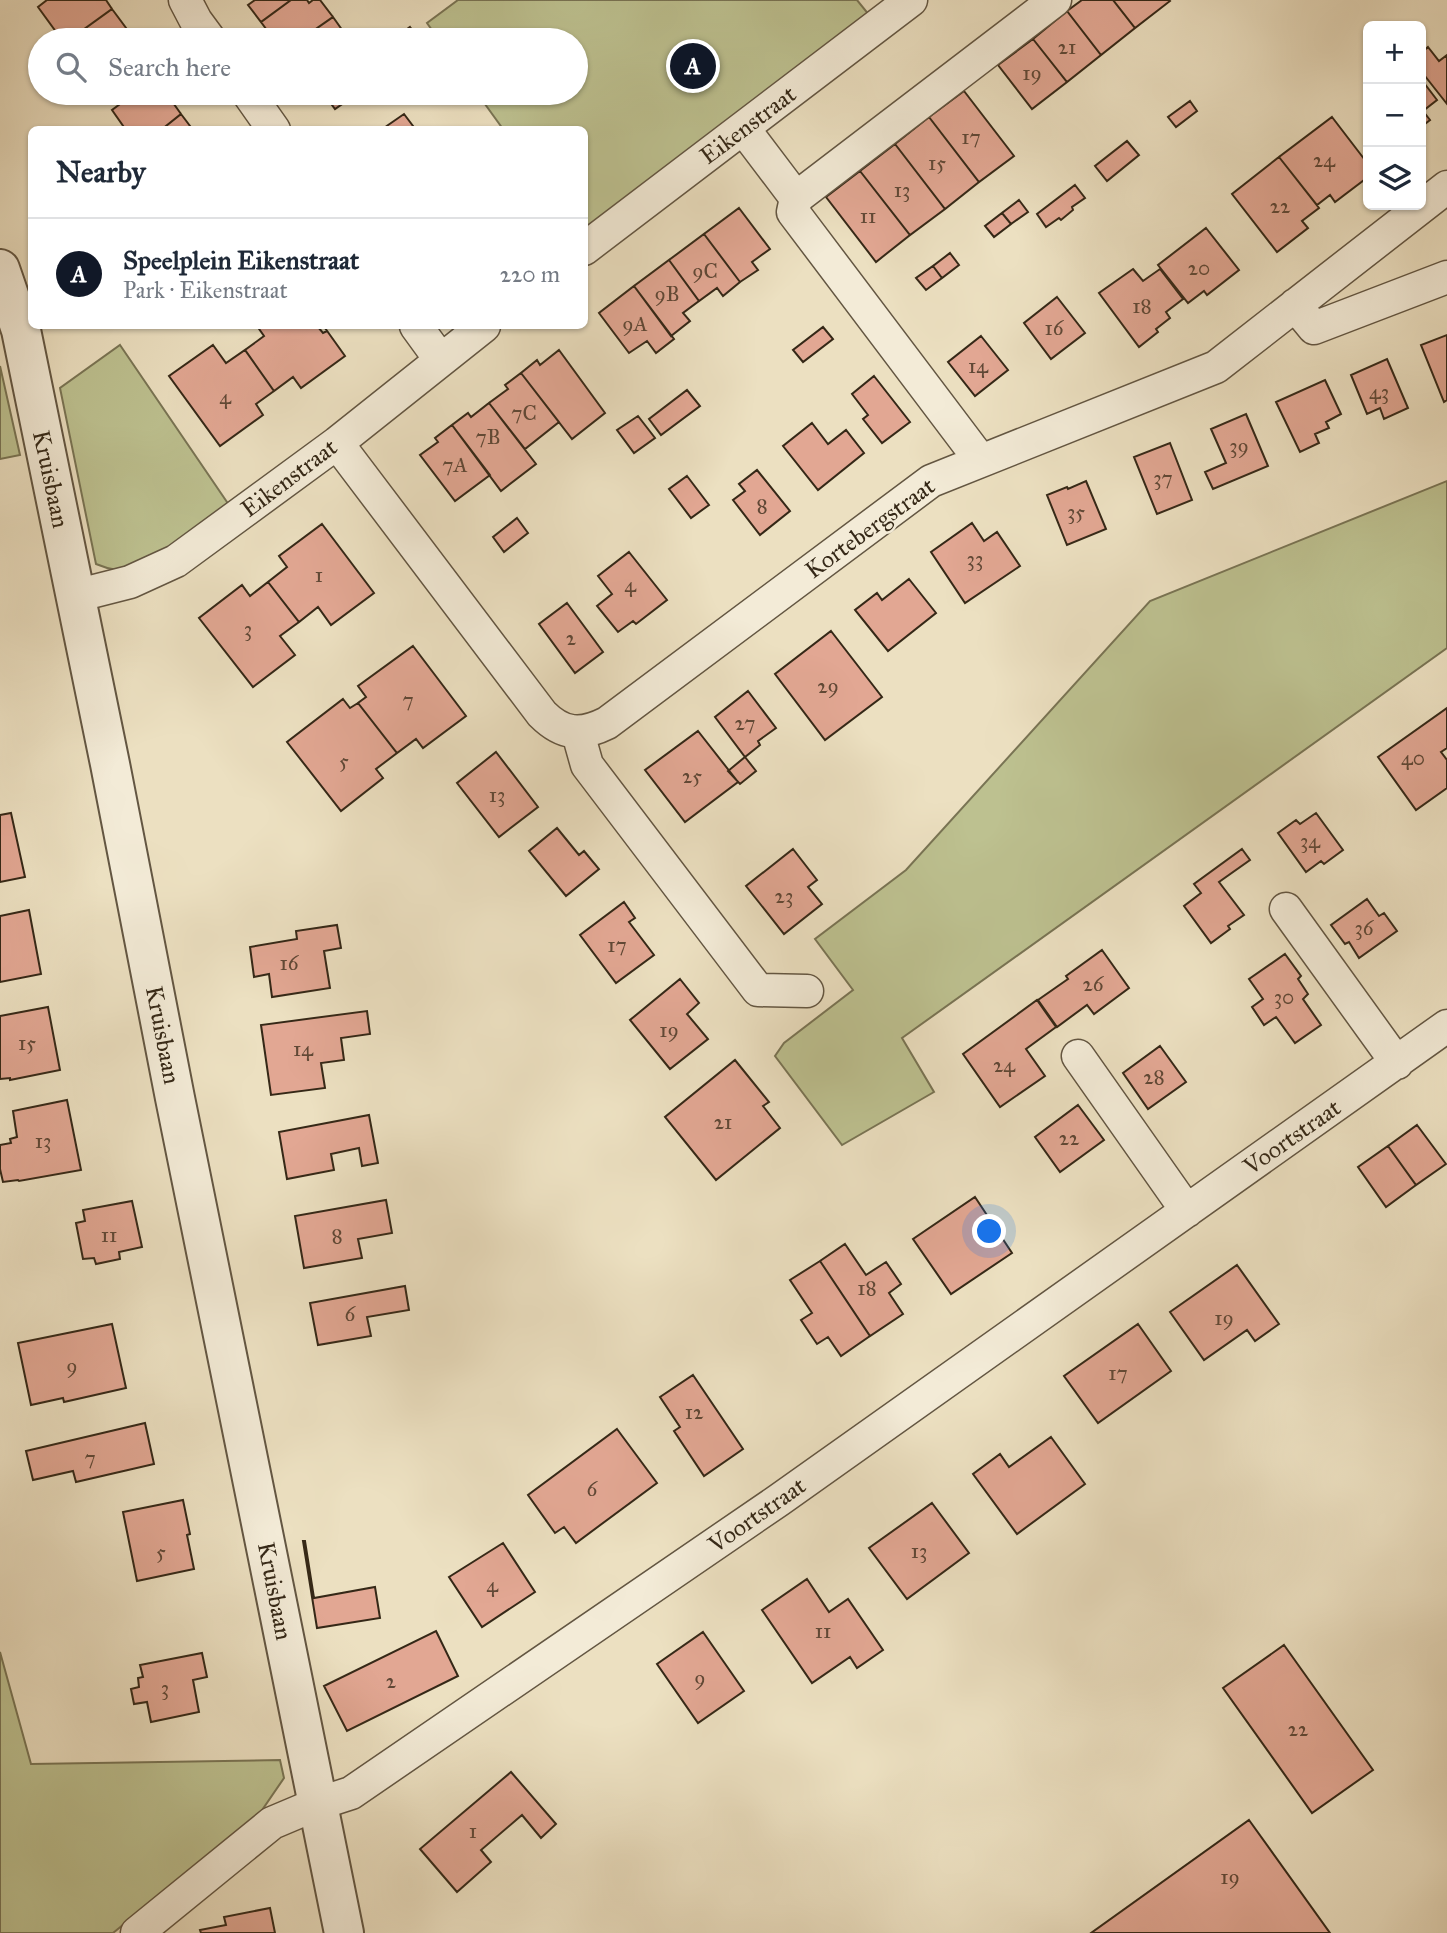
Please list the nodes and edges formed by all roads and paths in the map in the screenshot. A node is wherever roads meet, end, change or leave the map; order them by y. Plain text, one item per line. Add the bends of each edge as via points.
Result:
1 (185, 0) edge
2 (911, 0) edge
3 (1055, 0) edge
4 (201, 28) edge
5 (256, 105) edge
6 (271, 126) edge
7 (743, 128) junction
8 (1447, 187) edge
9 (796, 198) junction
10 (588, 246) edge
11 (0, 269) edge
12 (1447, 277) edge
13 (1295, 305) junction
14 (418, 329) edge
15 (480, 329) edge
16 (440, 359) junction
17 (337, 443) junction
18 (981, 461) junction
19 (75, 596) junction
20 (578, 733) junction
21 (1286, 909) dead end
22 (807, 991) dead end
23 (1447, 1026) edge
24 (1078, 1056) dead end
25 (1397, 1063) junction
26 (1188, 1211) junction
27 (317, 1804) junction
28 (137, 1933) edge
29 (344, 1933) edge

1 - 4 street
2 - 7 street, Eikenstraat
3 - 9 street
5 - 6 street
7 - 9 street
7 - 10 street, Eikenstraat
8 - 13 street, Kortebergstraat
9 - 18 street via 793,212
11 - 19 street, Kruisbaan via 20,330
12 - 13 street via 1314,328
13 - 18 street, Kortebergstraat via 1216,367
14 - 16 street
15 - 16 street, Eikenstraat
16 - 17 street, Eikenstraat
17 - 19 street, Eikenstraat via 176,561 130,583
17 - 20 street via 542,714 552,724
18 - 20 street, Kortebergstraat via 930,481 607,723
19 - 27 street, Kruisbaan
20 - 22 street via 587,765 758,990
21 - 25 street
23 - 25 street, Voortstraat
24 - 26 street
25 - 26 street, Voortstraat
26 - 27 street, Voortstraat via 779,1500 351,1793
27 - 28 street, Voortstraat via 272,1823
27 - 29 street, Kruisbaan

